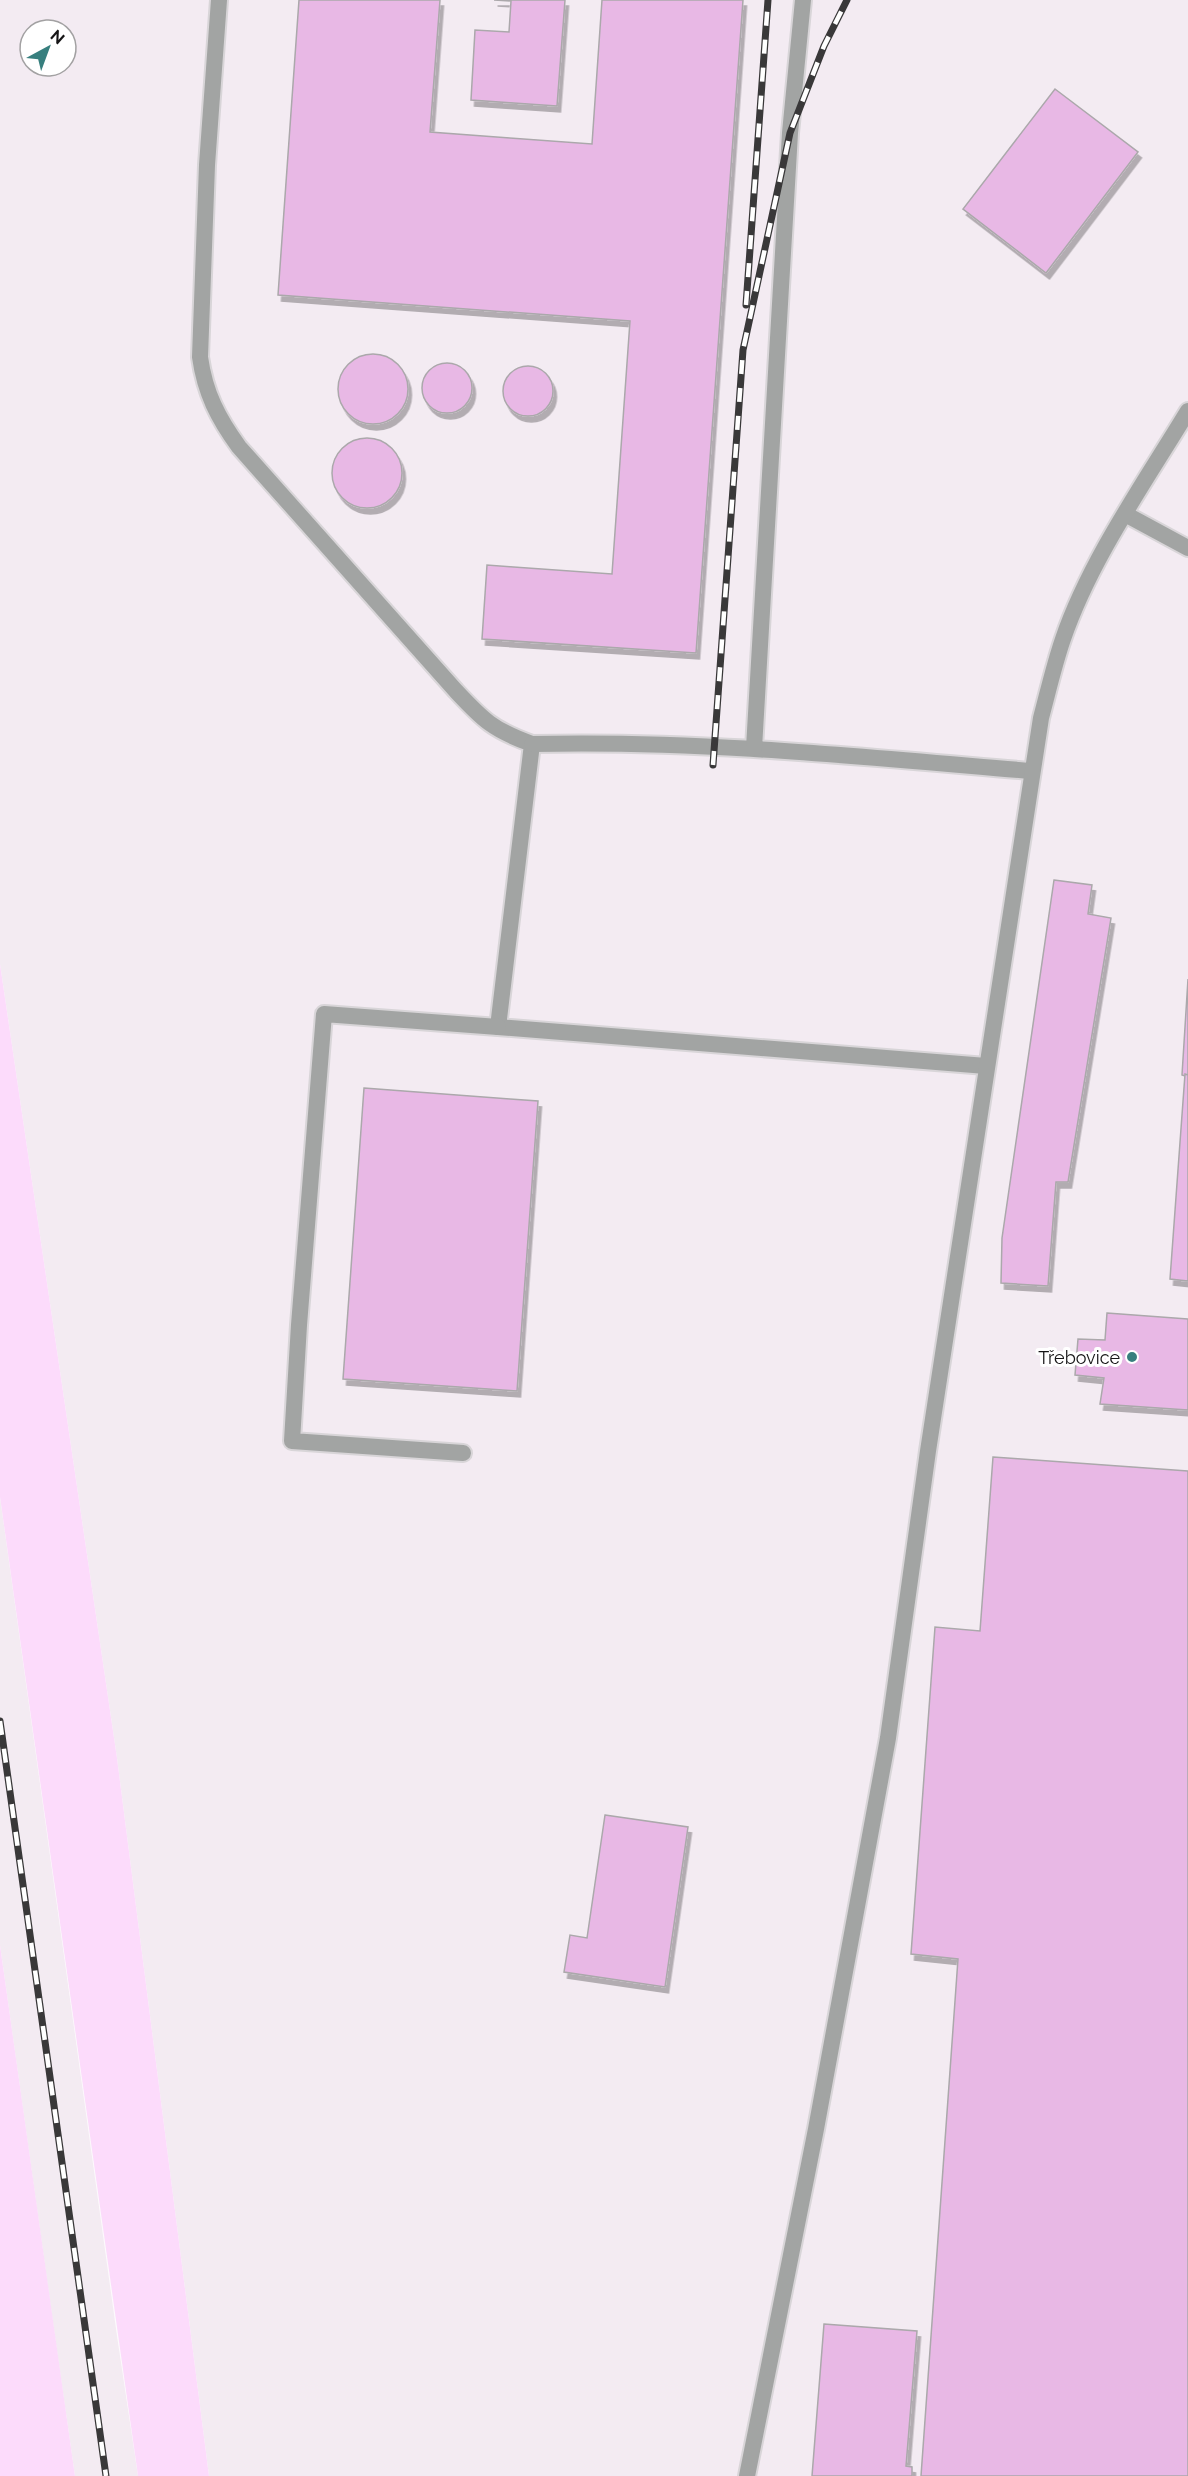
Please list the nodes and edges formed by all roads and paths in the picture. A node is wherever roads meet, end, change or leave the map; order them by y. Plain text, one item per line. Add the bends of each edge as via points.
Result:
1 (219, 0) edge
2 (803, 0) edge
3 (1188, 411) edge
4 (1125, 514) junction
5 (1188, 548) edge
6 (532, 744) junction
7 (754, 748) junction
8 (1031, 771) junction
9 (498, 1027) junction
10 (986, 1066) junction
11 (463, 1453) dead end
12 (747, 2476) edge

1 - 6 lane via 207,165 200,357 212,405 239,447 481,718 503,734
2 - 7 lane via 790,133
3 - 4 lane
4 - 5 lane
4 - 8 lane via 1063,638
6 - 7 lane
6 - 9 lane
7 - 8 lane
8 - 10 lane
9 - 10 lane
9 - 11 lane via 324,1014 309,1192 292,1441
10 - 12 lane via 888,1738 823,2095

